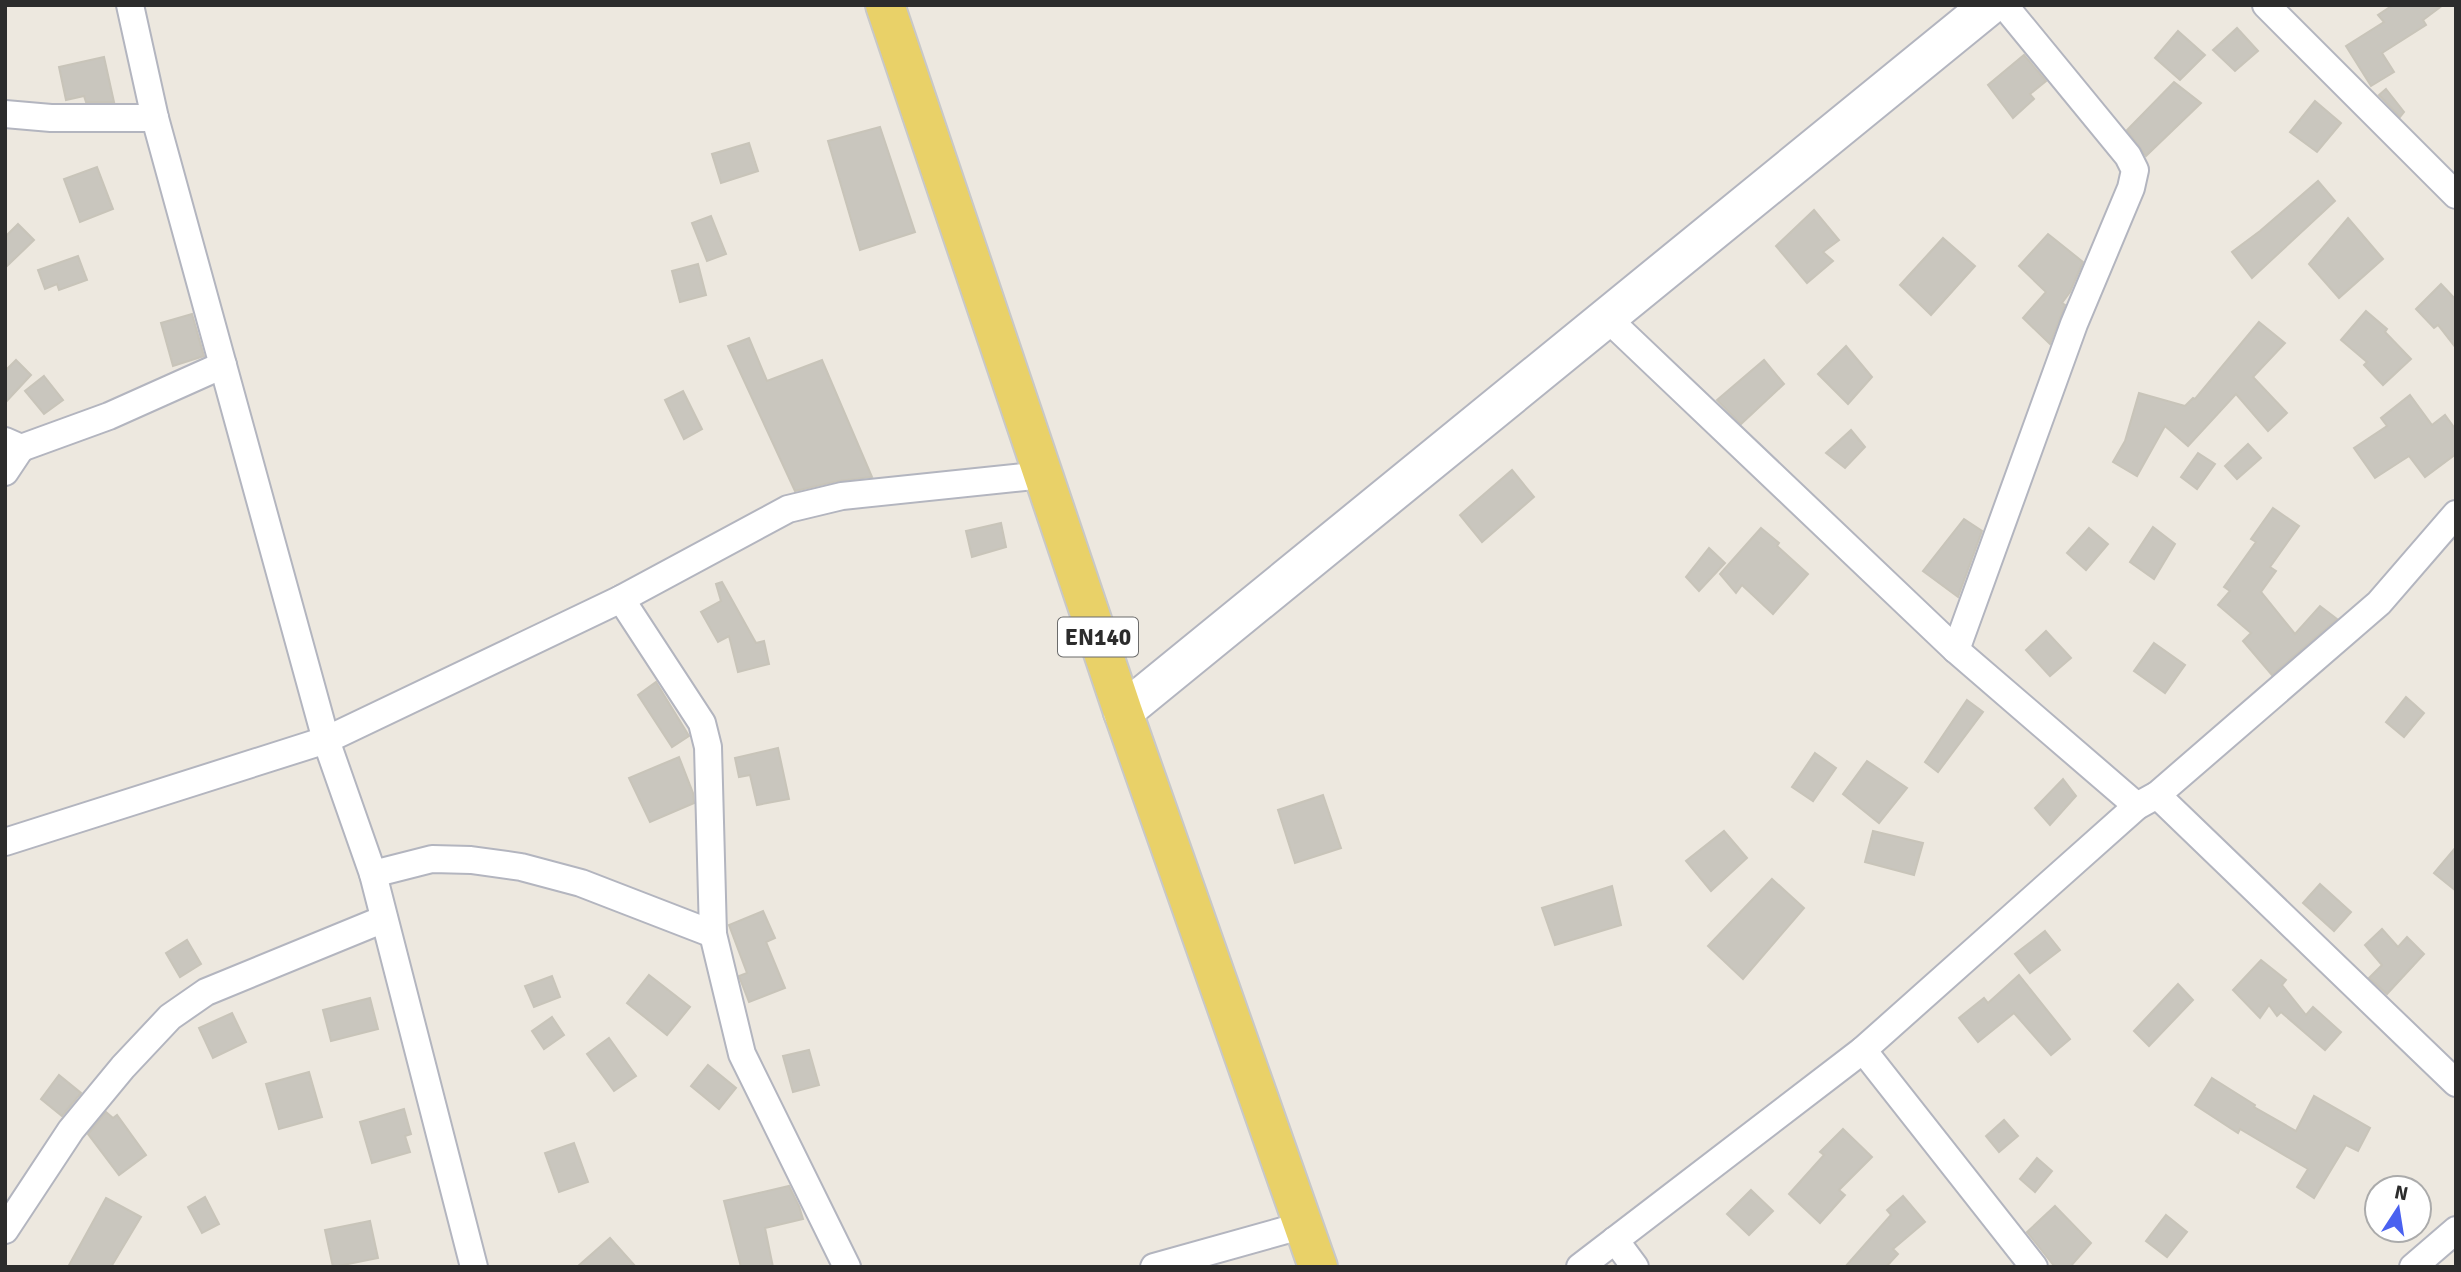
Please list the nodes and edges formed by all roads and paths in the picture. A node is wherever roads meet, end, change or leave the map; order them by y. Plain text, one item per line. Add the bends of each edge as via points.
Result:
1 (130, 5) edge
2 (885, 5) edge
3 (1990, 5) edge
4 (2004, 5) edge
5 (2266, 5) edge
6 (5, 114) edge
7 (155, 118) junction
8 (2456, 195) edge
9 (1607, 318) junction
10 (223, 365) junction
11 (13, 445) edge
12 (5, 472) edge
13 (1043, 475) junction
14 (2456, 514) edge
15 (621, 599) junction
16 (1956, 650) junction
17 (1123, 712) junction
18 (326, 740) junction
19 (2147, 800) junction
20 (5, 842) edge
21 (373, 874) junction
22 (384, 919) junction
23 (713, 934) junction
24 (1863, 1050) junction
25 (2456, 1083) edge
26 (1304, 1225) junction
27 (5, 1230) edge
28 (2456, 1230) edge
29 (1615, 1240) junction
30 (474, 1267) edge
31 (847, 1267) edge
32 (1154, 1267) edge
33 (1318, 1267) edge
34 (1580, 1267) edge
35 (1635, 1267) edge
36 (2034, 1267) edge
37 (2413, 1267) edge

1 - 7 street
2 - 13 main road, EN140
3 - 9 street
4 - 16 street via 2128,156 2134,170
5 - 8 street
6 - 7 street
7 - 10 street
9 - 16 street
9 - 17 street
10 - 11 street via 109,416
10 - 18 street
11 - 12 street
13 - 15 street via 842,496 788,509
13 - 17 main road, EN140
14 - 19 street via 2379,603
15 - 18 street
15 - 23 street via 702,723 708,747
16 - 19 street
17 - 26 main road, EN140
18 - 20 street
18 - 21 street
19 - 24 street
19 - 25 street
21 - 22 street
21 - 23 street via 432,859 521,867 581,883
22 - 27 street via 206,992 170,1017 71,1130
22 - 30 street
23 - 31 street via 742,1054
24 - 29 street
24 - 36 street
26 - 32 street
26 - 33 main road, EN140
28 - 37 street
29 - 34 street
29 - 35 street

